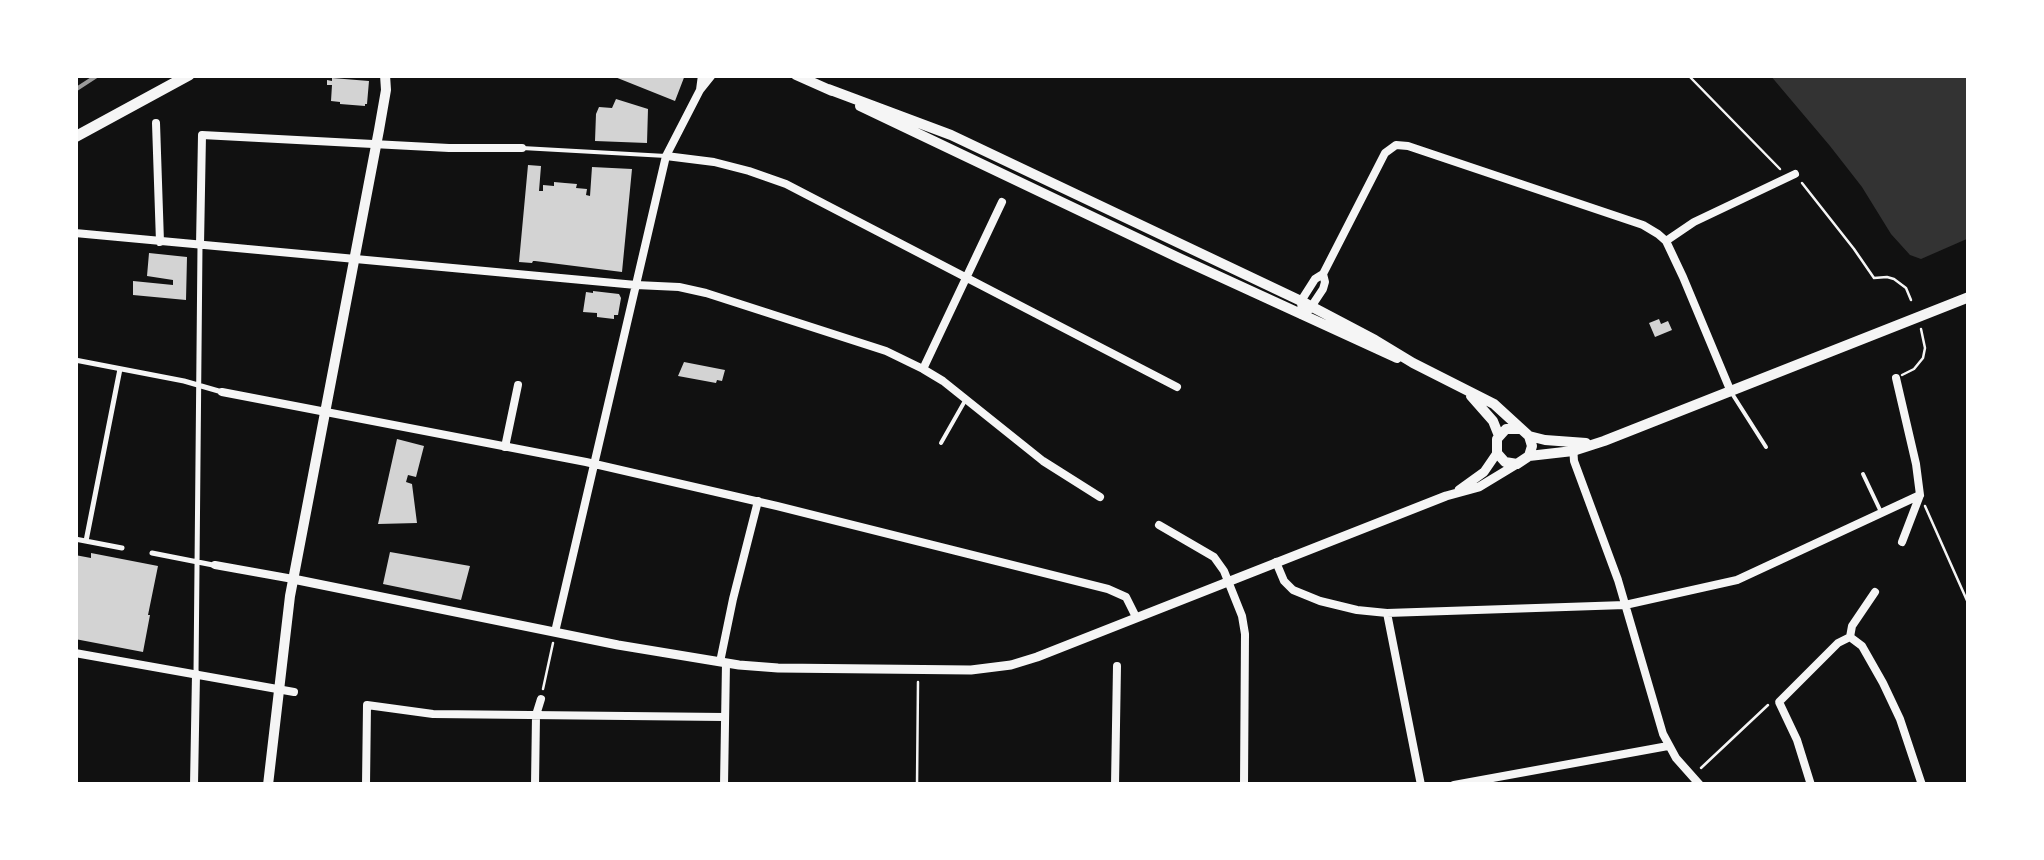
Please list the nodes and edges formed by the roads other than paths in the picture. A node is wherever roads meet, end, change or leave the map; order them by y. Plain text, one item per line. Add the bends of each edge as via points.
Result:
1 (188, 75) edge
2 (385, 75) edge
3 (393, 75) edge
4 (702, 75) edge
5 (712, 75) edge
6 (796, 75) edge
7 (828, 89) junction
8 (386, 90) junction
9 (700, 90) junction
10 (156, 122) dead end
11 (75, 137) edge
12 (376, 144) junction
13 (522, 148) joint
14 (666, 156) junction
15 (1791, 176) road end
16 (1002, 202) dead end
17 (75, 232) edge
18 (160, 242) junction
19 (1666, 242) junction
20 (200, 245) junction
21 (354, 257) junction
22 (966, 277) junction
23 (636, 285) junction
24 (1969, 297) edge
25 (1307, 304) junction
26 (1302, 315) junction
27 (75, 360) edge
28 (1412, 363) junction
29 (120, 369) junction
30 (924, 370) junction
31 (1896, 378) road end
32 (518, 386) dead end
33 (198, 387) junction
34 (1177, 387) dead end
35 (1464, 389) junction
36 (222, 392) joint
37 (1731, 392) junction
38 (966, 399) junction
39 (323, 413) junction
40 (1525, 433) junction
41 (1499, 436) junction
42 (941, 443) dead end
43 (506, 447) junction
44 (1573, 447) junction
45 (1766, 447) dead end
46 (1497, 453) junction
47 (1529, 456) junction
48 (590, 463) junction
49 (1517, 464) junction
50 (1863, 474) dead end
51 (1452, 494) junction
52 (1920, 496) junction
53 (1100, 497) dead end
54 (758, 501) junction
55 (1881, 512) junction
56 (1159, 525) dead end
57 (75, 539) edge
58 (86, 541) junction
59 (1902, 542) dead end
60 (122, 548) dead end
61 (152, 553) dead end
62 (196, 561) junction
63 (1276, 562) junction
64 (215, 565) joint
65 (292, 580) junction
66 (1230, 586) junction
67 (1875, 592) dead end
68 (1625, 605) junction
69 (1387, 612) junction
70 (1136, 617) junction
71 (555, 632) junction
72 (1850, 637) junction
73 (75, 653) edge
74 (723, 663) junction
75 (1116, 666) dead end
76 (196, 674) junction
77 (278, 690) junction
78 (294, 692) dead end
79 (541, 699) road end
80 (536, 715) junction
81 (724, 716) junction
82 (1668, 746) junction
83 (1696, 782) edge
84 (194, 785) edge
85 (268, 785) edge
86 (366, 785) edge
87 (535, 785) edge
88 (724, 785) edge
89 (1115, 785) edge
90 (1244, 785) edge
91 (1421, 785) edge
92 (1454, 785) edge
93 (1811, 785) edge
94 (1922, 785) edge

1 - 11 main road
2 - 8 main road
3 - 8 main road
4 - 9 street
5 - 9 street
6 - 7 main road
7 - 25 main road via 951,135
7 - 26 main road
8 - 12 main road
9 - 14 street
10 - 18 street
12 - 13 street
12 - 20 street via 202,135
12 - 21 main road
13 - 14 lane
14 - 22 street via 714,162 786,184
14 - 23 street
15 - 19 street
16 - 22 street
17 - 18 street
18 - 20 street
19 - 25 street via 1643,225 1396,145 1381,160 1323,274 1325,282
19 - 37 street
20 - 21 street
20 - 33 street
21 - 23 street
21 - 39 main road
22 - 30 street
22 - 34 street
23 - 30 street via 720,297 886,351
23 - 48 street
24 - 37 main road
25 - 26 street
25 - 28 main road
26 - 28 main road
27 - 29 street
28 - 35 main road
29 - 33 street
29 - 58 street
30 - 38 street
31 - 52 street
32 - 43 street
33 - 36 street
33 - 62 street
35 - 40 main road via 1494,404
35 - 41 main road
36 - 39 street
37 - 44 main road via 1597,444
37 - 45 lane
38 - 42 lane
38 - 53 street
39 - 43 street
39 - 65 main road
40 - 41 main road via 1511,428
40 - 44 main road
40 - 47 main road
41 - 46 main road
43 - 48 street
44 - 47 main road
44 - 68 street
46 - 49 main road
46 - 51 street via 1484,472
47 - 49 main road
48 - 54 street
48 - 71 street
49 - 51 street
50 - 55 lane
51 - 63 street
52 - 55 street
52 - 59 street
54 - 70 street via 1108,589 1126,598
54 - 74 street
55 - 68 street via 1737,580
56 - 66 street via 1214,556
57 - 58 street
58 - 60 street
61 - 62 street
62 - 64 street
62 - 76 street
63 - 66 street
63 - 69 street via 1284,581 1302,594
64 - 65 street
65 - 71 street
65 - 77 main road
66 - 70 street
66 - 90 street via 1245,634
67 - 72 street
68 - 69 street
68 - 82 street
69 - 91 street
70 - 74 street via 1037,657 989,668
71 - 74 street
72 - 93 street via 1778,702
72 - 94 street via 1883,683
73 - 76 street
74 - 81 street
75 - 89 street
76 - 77 street
76 - 84 street
77 - 78 street
77 - 85 main road
79 - 80 street
80 - 81 street
80 - 86 street via 368,706
80 - 87 street
81 - 88 street
82 - 83 street
82 - 92 street

